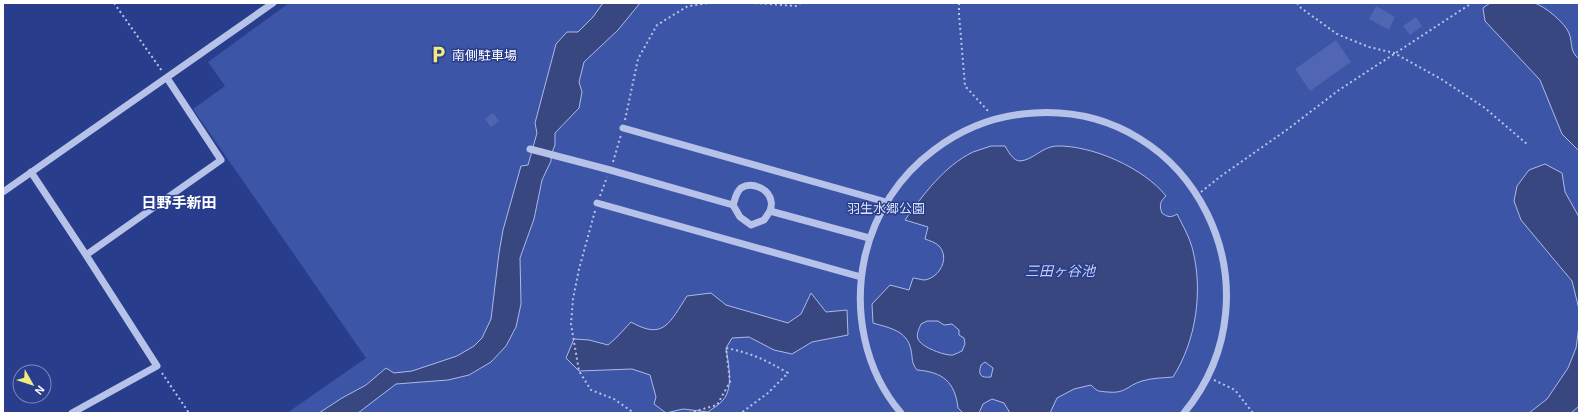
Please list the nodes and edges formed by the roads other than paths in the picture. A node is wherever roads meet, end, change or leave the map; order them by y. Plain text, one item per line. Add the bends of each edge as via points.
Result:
1 (273, 3) edge
2 (166, 78) junction
3 (623, 128) dead end
4 (530, 149) dead end
5 (32, 172) junction
6 (3, 192) edge
7 (886, 202) junction
8 (597, 203) dead end
9 (733, 205) junction
10 (770, 210) junction
11 (869, 238) junction
12 (86, 255) junction
13 (861, 277) junction
14 (72, 413) edge
15 (901, 413) edge
16 (1184, 413) edge

1 - 2 street
2 - 5 street
2 - 12 street via 220,160
3 - 7 street
4 - 9 street
5 - 6 street
5 - 12 street
7 - 11 street
7 - 16 street via 902,179 944,142 995,119 1046,112 1071,114 1114,126 1143,141 1164,156 1182,174 1197,195 1209,216 1224,261 1227,284 1224,332 1208,377 1194,402
8 - 13 street
9 - 10 street via 740,217 751,225 764,220
9 - 10 street via 742,188 757,186 769,196
10 - 11 street
11 - 13 street
12 - 14 street via 157,366
13 - 15 street via 860,306 863,334 871,361 883,387

